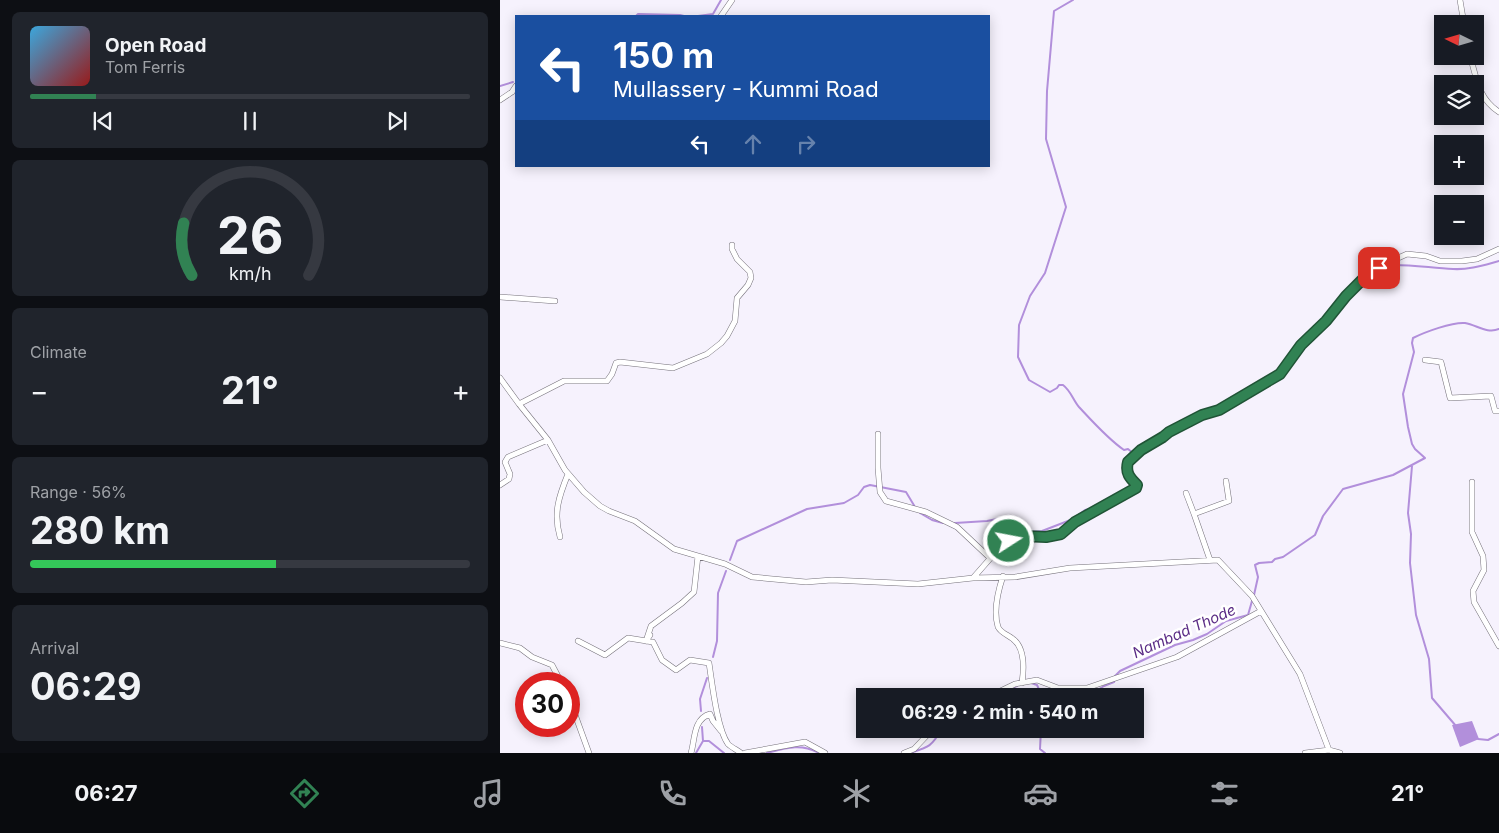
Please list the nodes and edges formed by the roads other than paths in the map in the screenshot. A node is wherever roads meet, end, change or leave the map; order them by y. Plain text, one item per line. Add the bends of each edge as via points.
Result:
1 (732, 0) edge
2 (1460, 0) edge
3 (722, 15) edge
4 (1462, 15) edge
5 (1473, 65) edge
6 (515, 88) edge
7 (500, 100) edge
8 (1499, 112) edge
9 (732, 245) dead end
10 (1499, 249) edge
11 (500, 296) edge
12 (554, 301) dead end
13 (1424, 360) dead end
14 (500, 378) edge
15 (519, 404) junction
16 (1499, 411) edge
17 (878, 434) dead end
18 (548, 440) junction
19 (568, 474) junction
20 (1226, 481) dead end
21 (1472, 482) dead end
22 (500, 485) edge
23 (1186, 493) dead end
24 (1194, 514) junction
25 (560, 537) dead end
26 (698, 556) junction
27 (990, 558) junction
28 (1210, 560) junction
29 (1003, 576) junction
30 (973, 578) junction
31 (1261, 611) junction
32 (650, 635) dead end
33 (578, 641) dead end
34 (646, 641) junction
35 (500, 643) edge
36 (1499, 646) edge
37 (556, 672) edge
38 (1022, 683) junction
39 (1007, 688) edge
40 (580, 728) edge
41 (723, 733) junction
42 (924, 738) edge
43 (1329, 750) junction
44 (589, 753) edge
45 (691, 753) edge
46 (743, 753) edge
47 (825, 753) edge
48 (905, 753) edge
49 (1306, 753) edge
50 (1340, 753) edge

1 - 3 street
2 - 4 street
5 - 8 street via 1485,101
6 - 7 street
9 - 15 street via 737,259 750,272 751,278 737,298 735,321 728,336 707,354 673,368 616,363 607,381 564,381
10 - 27 street via 1477,259 1462,261 1407,254 1374,269 1301,345 1280,374 1141,450 1128,462 1127,471 1136,488 1075,522 1061,534 1016,538
11 - 12 street
13 - 16 street via 1441,362 1450,398 1491,396 1495,411
14 - 15 street
15 - 18 street
17 - 27 street via 880,492 886,501 926,512 957,527
18 - 19 street
18 - 22 street via 508,457 509,479
19 - 25 street via 557,509
19 - 26 street via 600,506 636,521 674,549
20 - 24 street via 1229,501
21 - 36 street via 1472,532 1483,556 1484,570 1473,591 1473,598
23 - 24 street
24 - 28 street
26 - 30 street via 752,577 806,582 918,584
26 - 34 street via 694,592 650,626
27 - 30 street
28 - 29 street
28 - 31 street via 1218,560 1252,596
29 - 30 street
29 - 38 street via 999,588 998,625 1002,633 1020,647
31 - 38 street via 1177,657 1087,688 1058,688 1037,680
31 - 43 street via 1300,674
32 - 34 street
33 - 34 street via 605,655 628,638
34 - 41 street via 653,642 662,660 676,670 690,660 709,663
35 - 37 street via 520,648 552,665
38 - 39 street
40 - 44 street
41 - 45 street via 710,714 704,716 694,734
41 - 46 street via 728,745
42 - 48 street
43 - 49 street
43 - 50 street
46 - 47 street via 806,742

